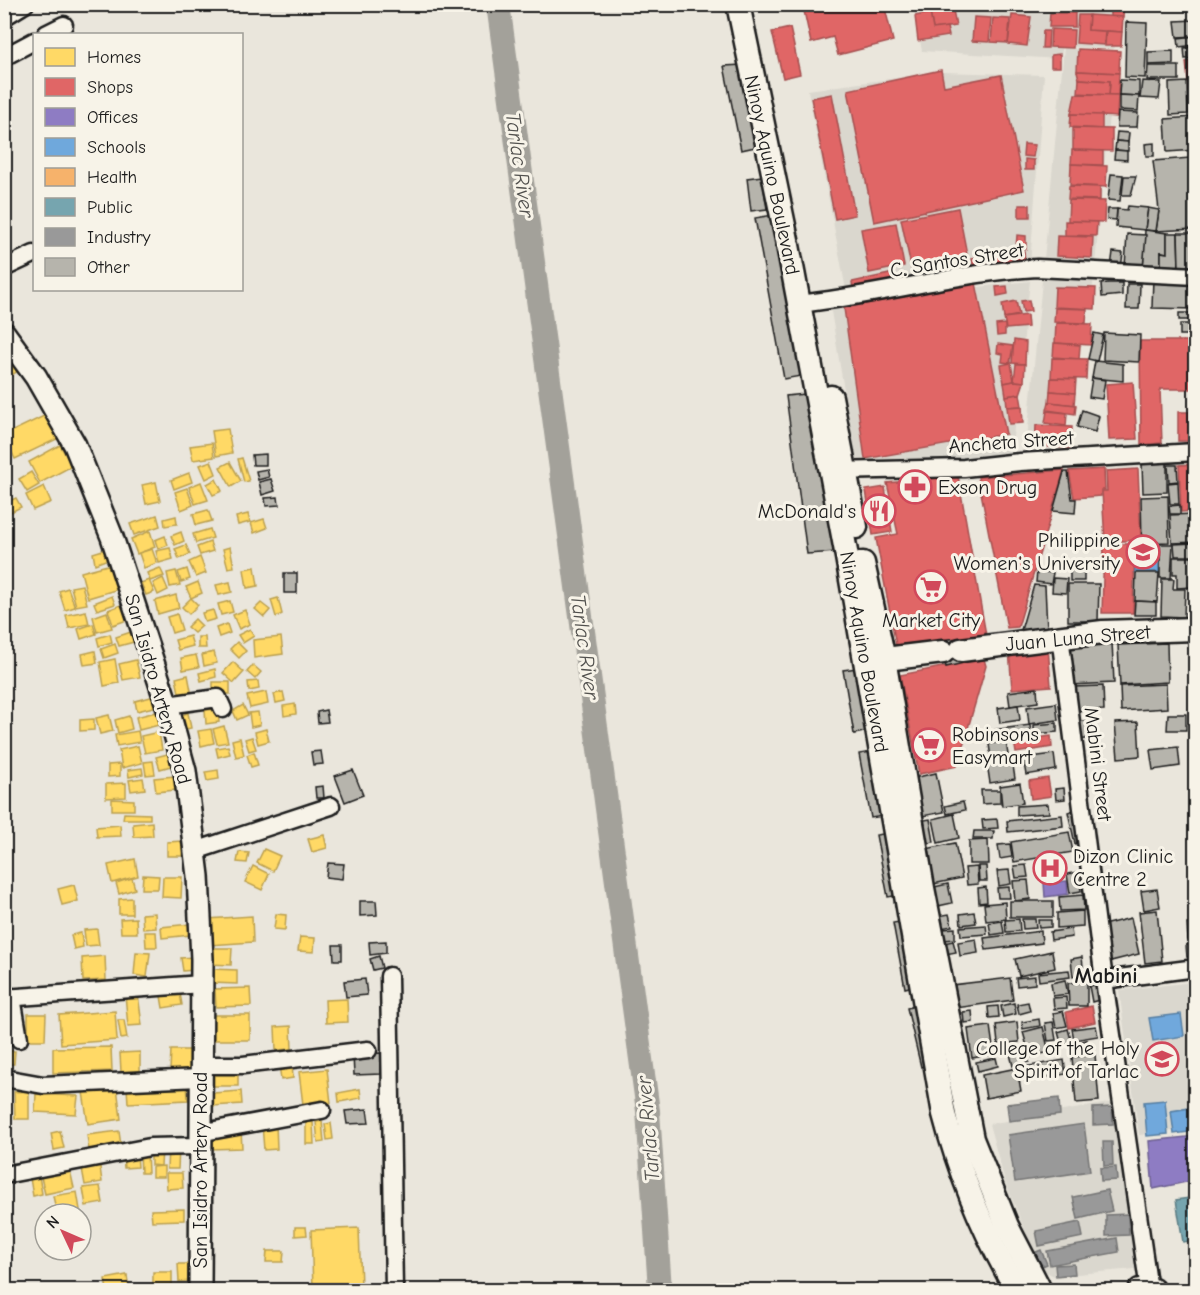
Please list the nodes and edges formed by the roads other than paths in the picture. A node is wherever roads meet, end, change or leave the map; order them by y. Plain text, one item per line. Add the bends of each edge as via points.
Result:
1 (25, 4) edge
2 (738, 4) edge
3 (752, 4) edge
4 (4, 16) edge
5 (64, 25) dead end
6 (48, 33) edge
7 (33, 42) edge
8 (4, 57) edge
9 (33, 254) edge
10 (4, 268) edge
11 (1196, 276) edge
12 (806, 303) junction
13 (4, 333) edge
14 (1196, 452) edge
15 (838, 471) junction
16 (1196, 629) edge
17 (1060, 636) junction
18 (874, 660) junction
19 (167, 705) junction
20 (223, 709) dead end
21 (331, 806) dead end
22 (195, 851) junction
23 (1196, 968) edge
24 (389, 976) dead end
25 (1104, 980) junction
26 (202, 984) junction
27 (8, 998) edge
28 (19, 1039) dead end
29 (368, 1050) dead end
30 (200, 1072) junction
31 (4, 1078) edge
32 (322, 1110) dead end
33 (199, 1140) junction
34 (4, 1175) edge
35 (1029, 1289) edge
36 (200, 1290) edge
37 (394, 1290) edge
38 (1140, 1290) edge
39 (1151, 1290) edge

1 - 4 street
2 - 12 main road, Ninoy Aquino Boulevard
3 - 12 main road, Ninoy Aquino Boulevard
5 - 6 street
7 - 8 street
9 - 10 street
11 - 12 street, C. Santos Street via 1012,270
12 - 15 main road, Ninoy Aquino Boulevard
13 - 19 street, San Isidro Artery Road via 36,377 75,445 112,537
14 - 15 street, Ancheta Street via 964,468
15 - 18 main road, Ninoy Aquino Boulevard
16 - 17 main road, Juan Luna Street
17 - 18 main road, Juan Luna Street
17 - 25 street, Mabini Street
18 - 35 main road, Ninoy Aquino Boulevard via 944,1114 970,1196
19 - 20 street via 218,698
19 - 22 street, San Isidro Artery Road via 185,771
21 - 22 street
22 - 26 street, San Isidro Artery Road
23 - 25 street
24 - 37 street
25 - 39 street, Mabini Street
26 - 27 street
26 - 30 street, San Isidro Artery Road
27 - 28 street
29 - 30 street
30 - 31 street via 43,1085
30 - 33 street, San Isidro Artery Road
32 - 33 street
33 - 34 street
33 - 36 street, San Isidro Artery Road
38 - 39 main road

